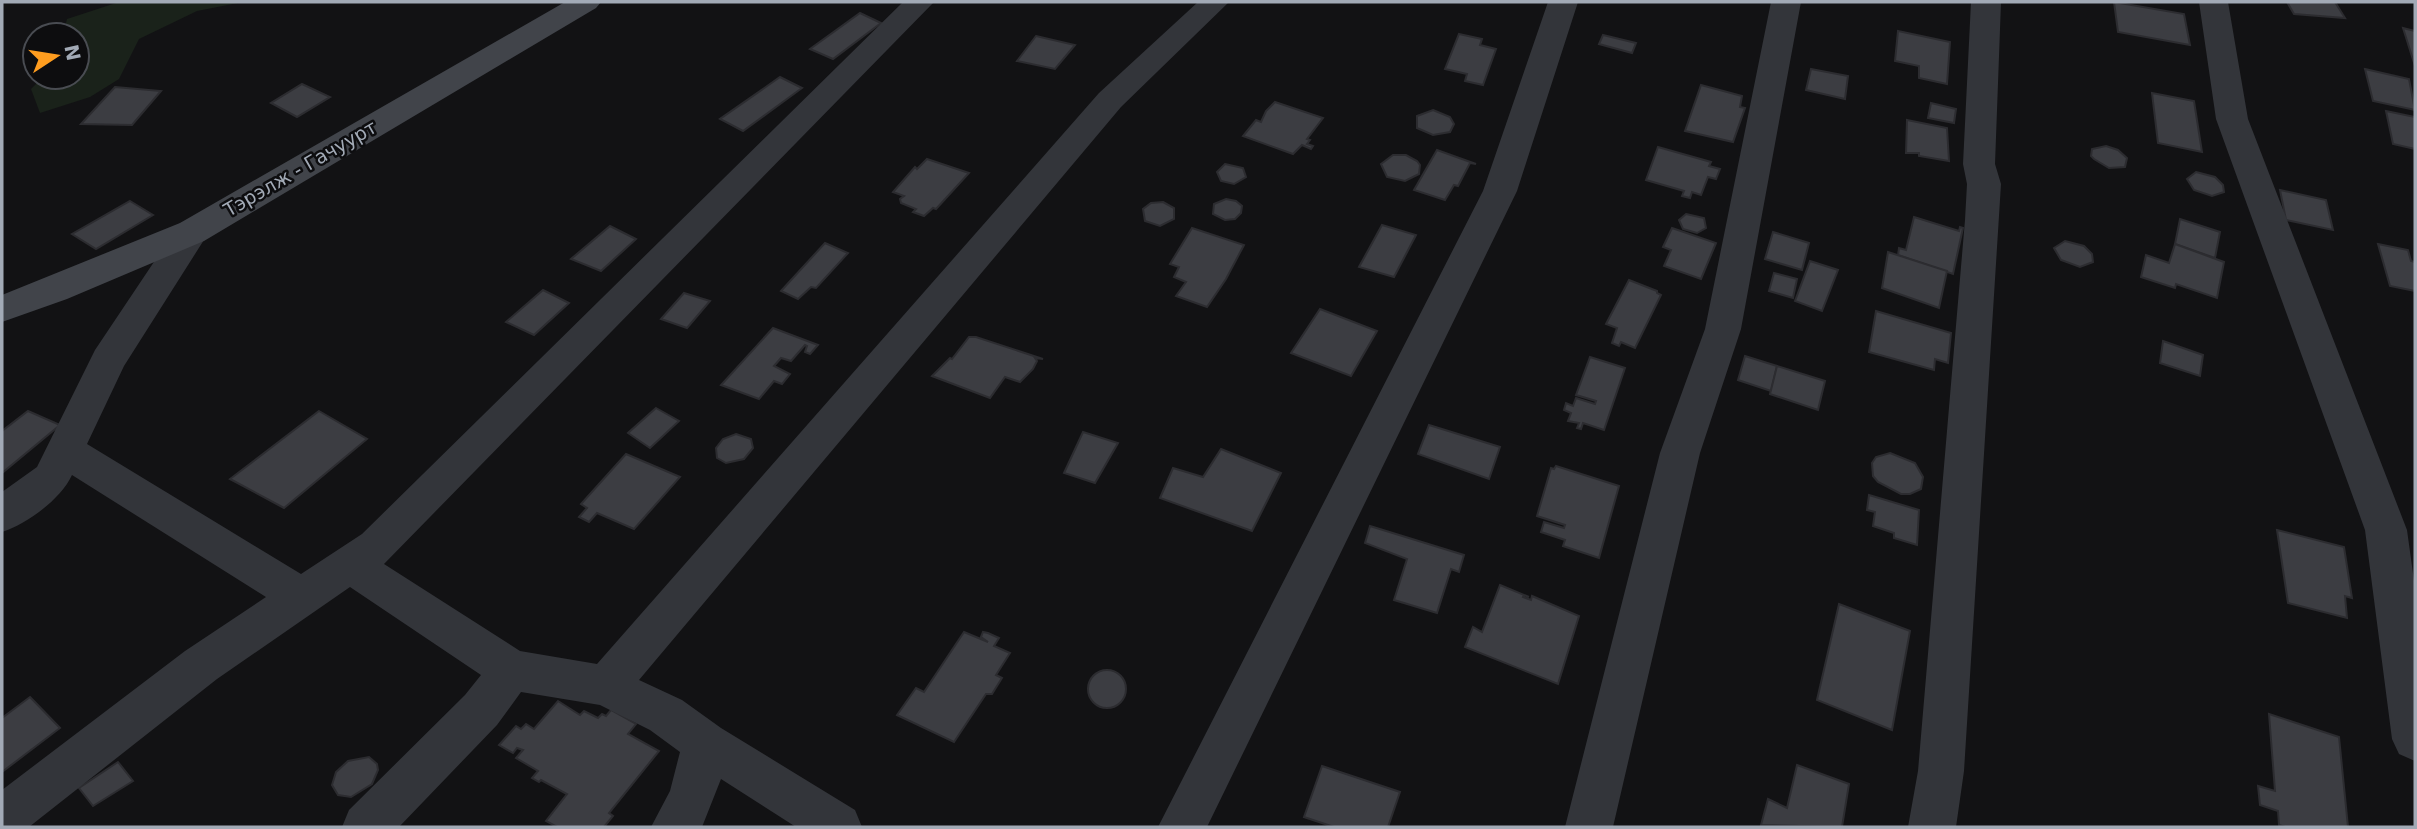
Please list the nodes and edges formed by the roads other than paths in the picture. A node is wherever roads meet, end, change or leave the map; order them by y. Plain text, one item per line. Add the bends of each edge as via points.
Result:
1 (586, 2) edge
2 (919, 2) edge
3 (1215, 2) edge
4 (1563, 2) edge
5 (1786, 2) edge
6 (1986, 2) edge
7 (2213, 2) edge
8 (192, 232) junction
9 (2, 309) edge
10 (64, 450) junction
11 (2, 515) edge
12 (349, 564) junction
13 (302, 597) junction
14 (511, 670) junction
15 (606, 686) junction
16 (2415, 738) edge
17 (705, 743) junction
18 (2, 819) edge
19 (366, 827) edge
20 (675, 827) edge
21 (838, 827) edge
22 (1182, 827) edge
23 (1589, 827) edge
24 (1932, 827) edge

1 - 8 main road, Тэрэлж - Гачуурт
2 - 12 street via 377,546
3 - 15 street via 1111,100
4 - 22 street via 1500,191
5 - 23 street via 1723,329 1680,453
6 - 24 street via 1979,164 1984,184 1982,220 1941,771
7 - 16 street via 2232,119 2386,530
8 - 9 main road, Тэрэлж - Гачуурт
8 - 10 street via 108,360
10 - 11 street via 51,478
10 - 13 street
12 - 13 street
12 - 14 street
13 - 18 street via 201,665
14 - 15 street
14 - 19 street via 481,710
15 - 17 street via 666,715
17 - 20 street via 700,774
17 - 21 street

